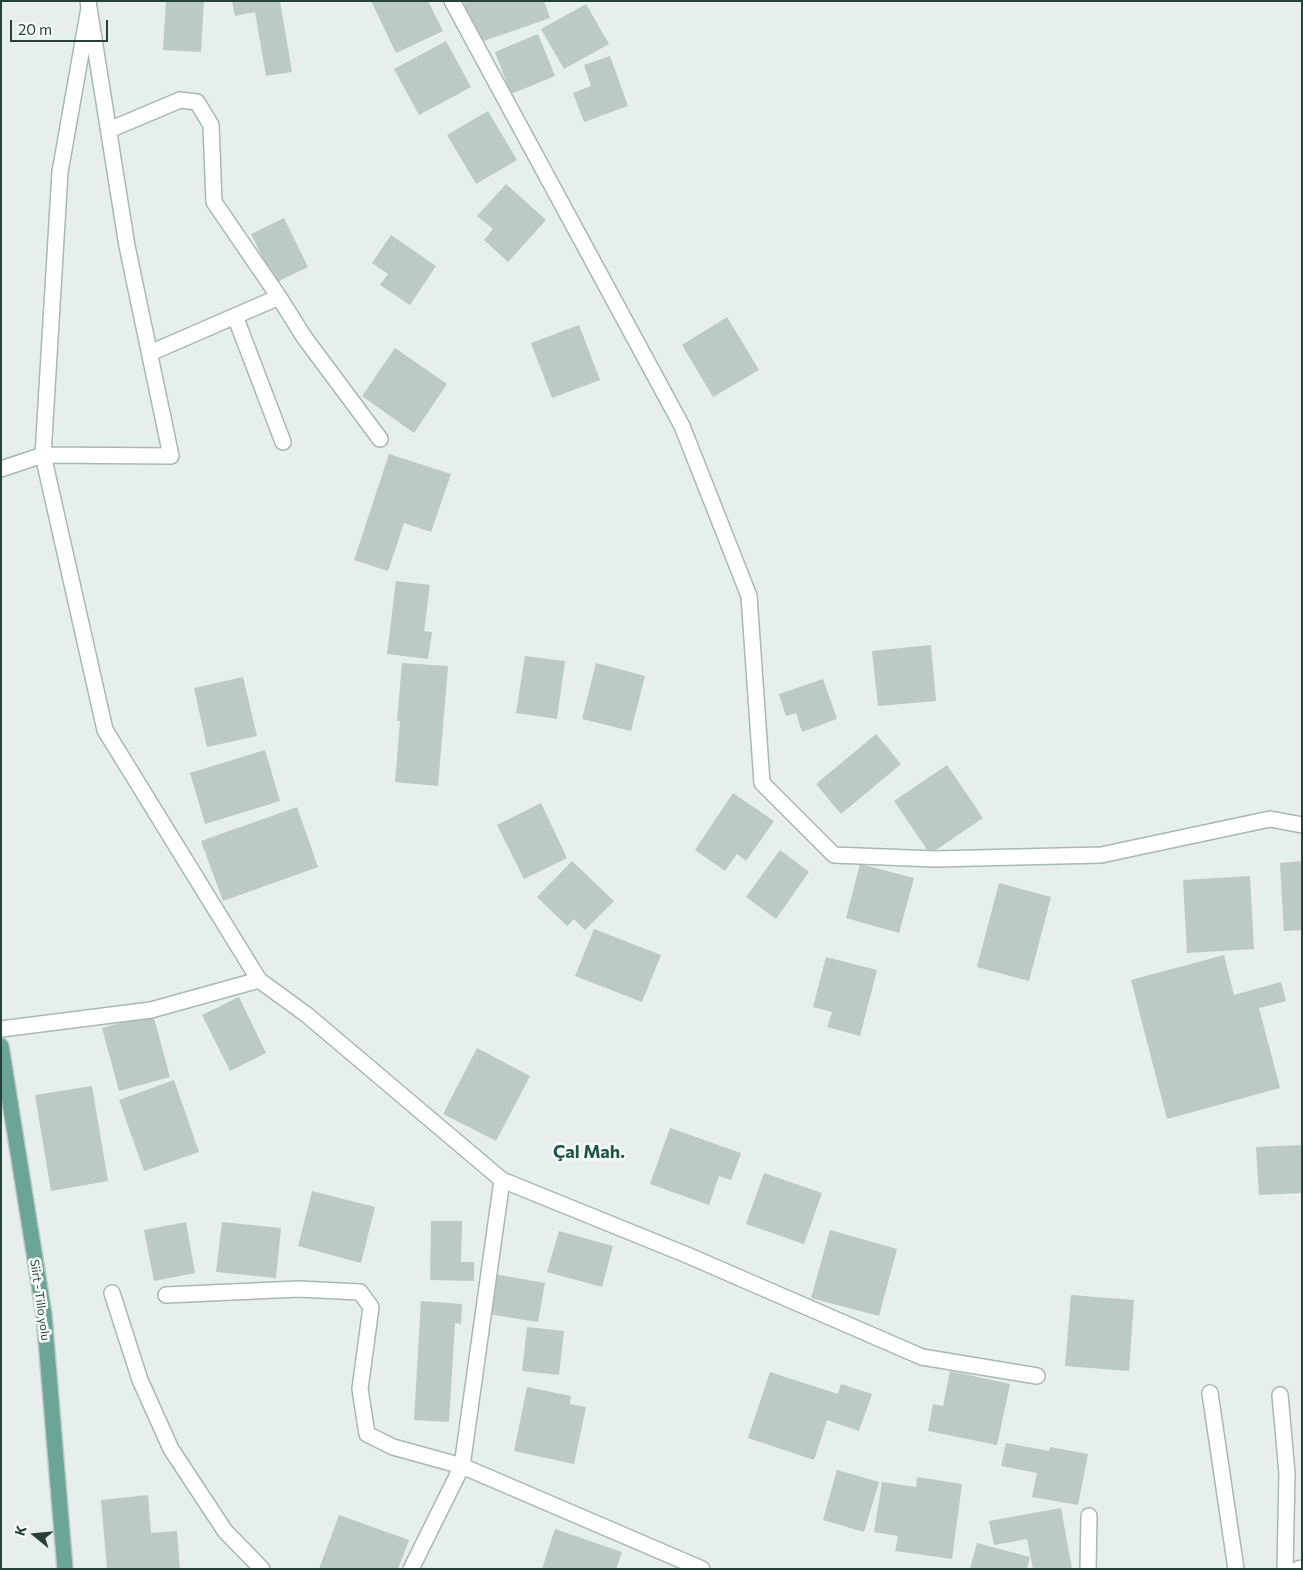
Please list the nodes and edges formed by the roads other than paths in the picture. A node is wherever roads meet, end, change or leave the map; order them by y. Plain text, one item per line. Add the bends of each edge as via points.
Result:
1 (452, 1) edge
2 (89, 5) edge
3 (109, 130) junction
4 (279, 297) junction
5 (235, 316) junction
6 (150, 353) junction
7 (380, 439) dead end
8 (283, 442) dead end
9 (44, 454) junction
10 (1, 469) edge
11 (1302, 824) edge
12 (259, 980) junction
13 (1, 1029) edge
14 (1, 1046) edge
15 (502, 1180) junction
16 (112, 1293) dead end
17 (166, 1295) dead end
18 (1037, 1376) dead end
19 (1210, 1393) dead end
20 (1280, 1395) dead end
21 (462, 1466) junction
22 (1295, 1474) edge
23 (1089, 1516) dead end
24 (64, 1565) edge
25 (1302, 1568) edge
26 (262, 1569) edge
27 (412, 1569) edge
28 (702, 1569) edge
29 (1088, 1569) edge
30 (1236, 1569) edge
31 (1285, 1569) edge
32 (1298, 1569) edge

1 - 11 street via 682,426 749,596 762,782 834,855 935,859 1101,855 1270,819
2 - 3 street
2 - 9 street via 60,172
3 - 4 street via 180,100 197,102 211,125 214,202
3 - 6 street via 127,246
4 - 5 street
4 - 7 street via 304,338
5 - 6 street
5 - 8 street
6 - 9 street via 171,456
9 - 10 street
9 - 12 street via 104,730
12 - 13 street via 151,1010
12 - 15 street via 307,1015
14 - 24 main road, Siirt - Tillo yolu via 44,1315
15 - 18 street via 687,1255 922,1357
15 - 21 street
16 - 26 street via 140,1380 171,1449 225,1531
17 - 21 street via 298,1289 360,1292 371,1307 360,1390 367,1434 393,1447
19 - 30 street
20 - 22 street
21 - 27 street
21 - 28 street
22 - 31 street
23 - 29 street
25 - 32 street

